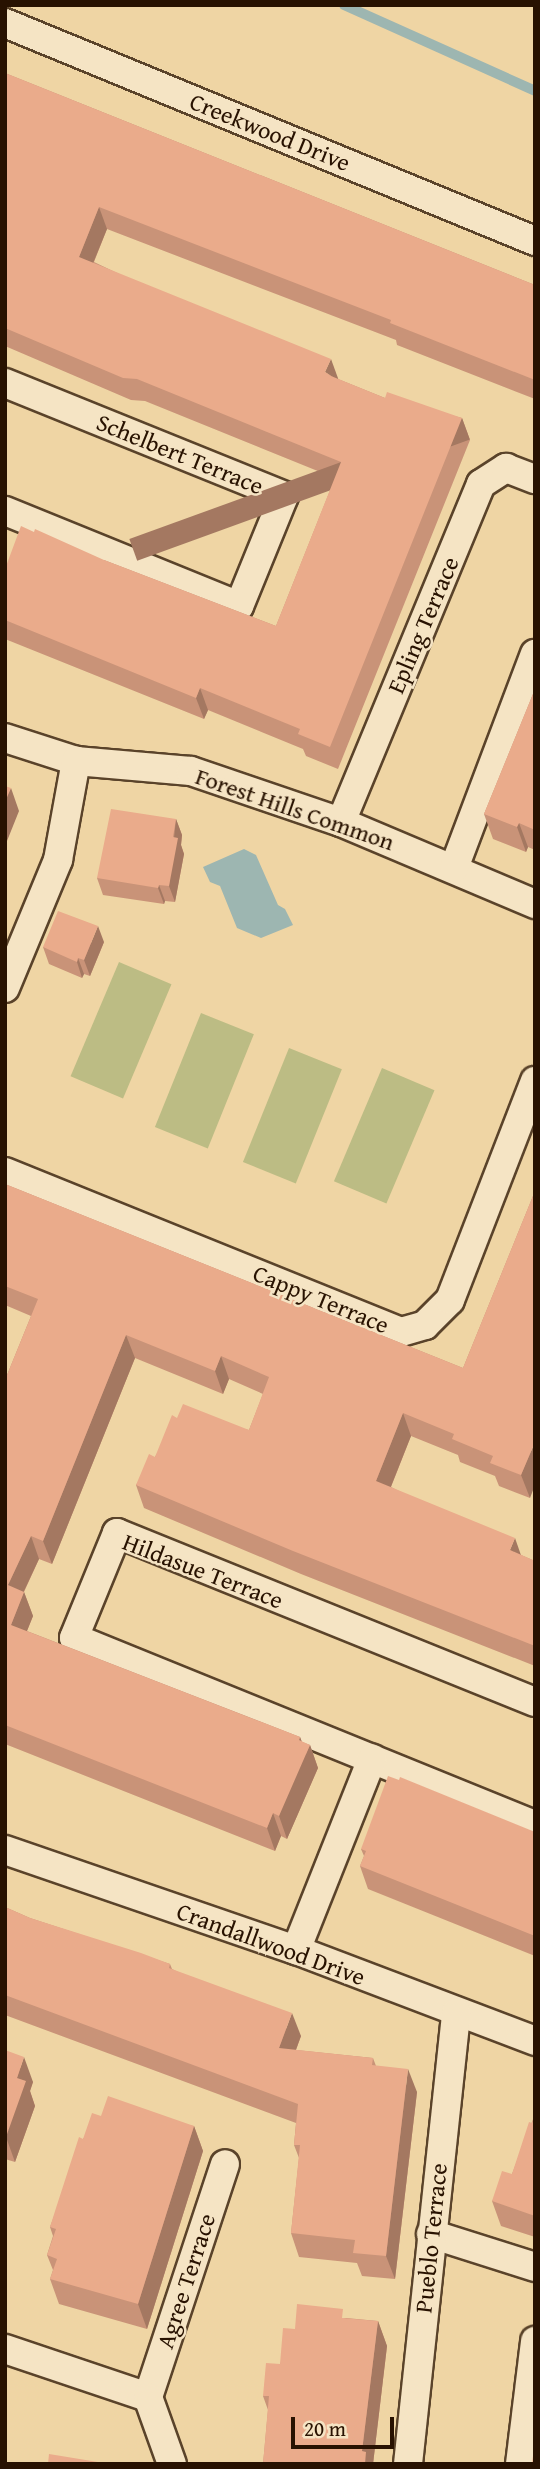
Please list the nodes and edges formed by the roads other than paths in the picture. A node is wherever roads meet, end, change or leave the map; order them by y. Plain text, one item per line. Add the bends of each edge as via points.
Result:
1 (5, 23) edge
2 (535, 241) edge
3 (5, 383) edge
4 (535, 480) edge
5 (5, 511) edge
6 (535, 654) edge
7 (5, 738) edge
8 (76, 761) junction
9 (341, 822) junction
10 (454, 868) junction
11 (535, 904) edge
12 (5, 988) edge
13 (535, 1081) edge
14 (5, 1172) edge
15 (535, 1702) edge
16 (372, 1759) junction
17 (535, 1825) edge
18 (5, 1850) edge
19 (296, 1950) junction
20 (456, 2013) junction
21 (535, 2041) edge
22 (225, 2164) dead end
23 (431, 2234) junction
24 (535, 2267) edge
25 (535, 2341) edge
26 (5, 2348) edge
27 (148, 2397) junction
28 (172, 2464) edge
29 (408, 2464) edge
30 (520, 2464) edge

1 - 2 street, Creekwood Drive
3 - 5 street, Schelbert Terrace via 284,496 239,606
4 - 9 street, Epling Terrace via 506,468 481,484
6 - 10 street
7 - 8 street, Forest Hills Common
8 - 9 street, Forest Hills Common via 191,771
8 - 12 street via 58,860
9 - 10 street, Forest Hills Common
10 - 11 street, Forest Hills Common
13 - 14 street, Cappy Terrace via 450,1300 425,1325 401,1332
15 - 16 street, Hildasue Terrace via 117,1533 74,1638
16 - 17 street, Hildasue Terrace
16 - 19 street
18 - 19 street, Crandallwood Drive
19 - 20 street, Crandallwood Drive
20 - 21 street, Crandallwood Drive
20 - 23 street, Pueblo Terrace
22 - 27 street, Agree Terrace
23 - 24 street
23 - 29 street, Pueblo Terrace
25 - 30 street
26 - 27 street
27 - 28 street

